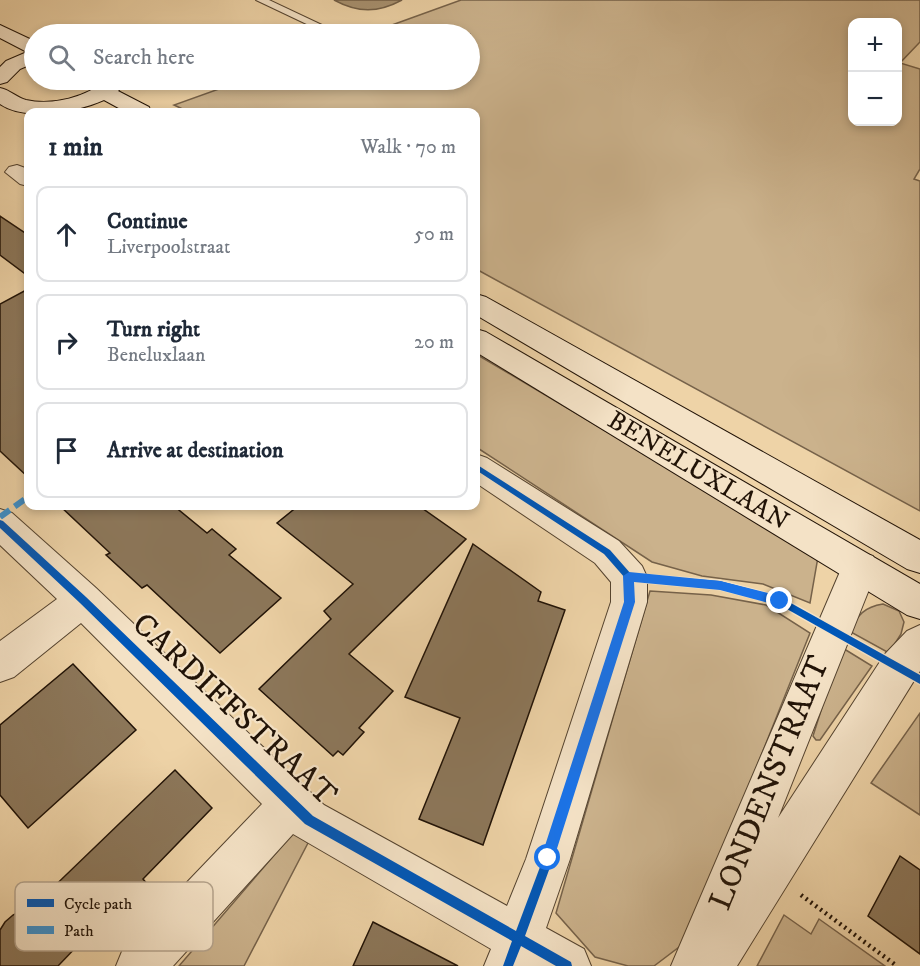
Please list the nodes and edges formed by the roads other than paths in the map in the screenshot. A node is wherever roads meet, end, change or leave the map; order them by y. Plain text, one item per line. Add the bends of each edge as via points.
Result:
1 (261, 0) edge
2 (315, 24) edge
3 (0, 31) edge
4 (24, 43) edge
5 (24, 59) edge
6 (4, 65) edge
7 (107, 90) edge
8 (116, 90) edge
9 (2, 98) edge
10 (87, 108) edge
11 (137, 108) edge
12 (480, 305) edge
13 (480, 341) edge
14 (480, 470) edge
15 (0, 523) edge
16 (920, 558) edge
17 (860, 567) junction
18 (83, 600) junction
19 (920, 603) edge
20 (920, 643) edge
21 (0, 664) edge
22 (292, 803) junction
23 (213, 888) edge
24 (154, 951) edge
25 (513, 952) edge
26 (140, 966) edge
27 (567, 966) edge
28 (695, 966) edge
29 (709, 966) edge

1 - 2 lane
3 - 4 street
5 - 6 street
7 - 10 street
8 - 11 street
9 - 10 street via 34,107
12 - 16 street, BENELUXLAAN
13 - 17 street, BENELUXLAAN
14 - 25 street via 606,552 629,576 629,602 548,858
15 - 18 street, CARDIFFSTRAAT
17 - 19 street, BENELUXLAAN
17 - 28 street, LONDENSTRAAT
18 - 21 street
18 - 22 street, CARDIFFSTRAAT
20 - 29 street, LONDENSTRAAT via 899,667
22 - 23 street, CARDIFFSTRAAT
22 - 25 street, CARDIFFSTRAAT via 309,820
24 - 26 street, CARDIFFSTRAAT
25 - 27 street, CARDIFFSTRAAT

